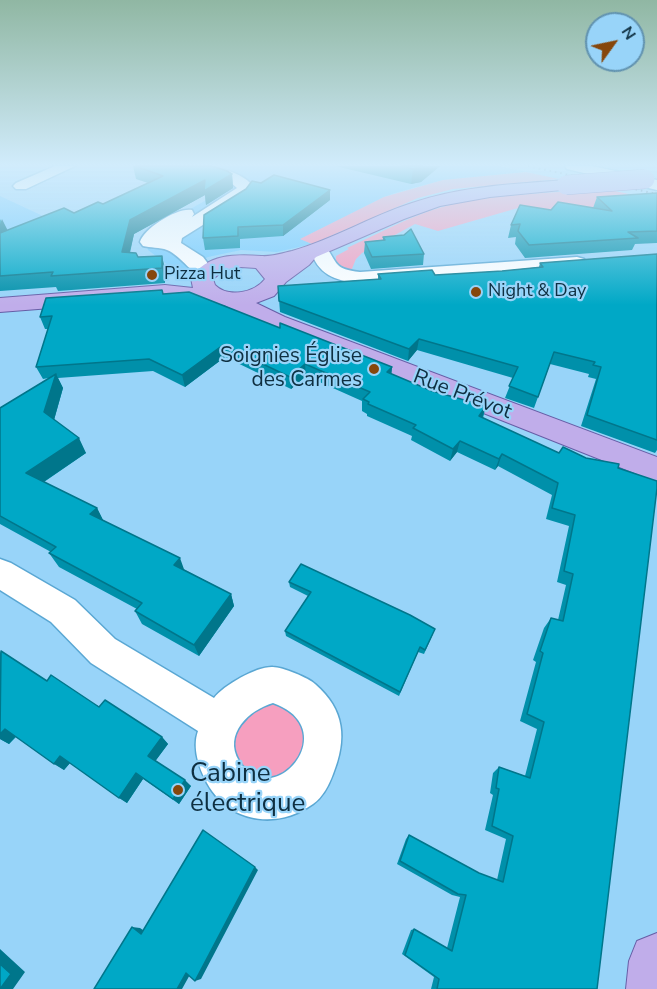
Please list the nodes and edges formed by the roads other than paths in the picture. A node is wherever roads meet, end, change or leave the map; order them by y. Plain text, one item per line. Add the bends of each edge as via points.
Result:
1 (188, 212) edge
2 (212, 212) edge
3 (403, 212) edge
4 (179, 249) junction
5 (313, 252) junction
6 (597, 261) edge
7 (227, 262) junction
8 (213, 286) junction
9 (268, 287) junction
10 (0, 305) edge
11 (657, 470) edge
12 (0, 573) edge
13 (220, 723) dead end
14 (657, 961) edge
15 (655, 989) edge

1 - 4 street via 151,235 149,242
2 - 4 street via 173,236
3 - 5 main road, bridge
4 - 7 street
4 - 8 street
5 - 6 street via 328,270 360,278
5 - 9 main road
7 - 8 main road
7 - 9 main road via 244,260
8 - 9 main road
8 - 10 main road via 177,295 165,292
9 - 11 main road, Rue Prévot
12 - 13 street via 63,611 103,651
14 - 15 main road

